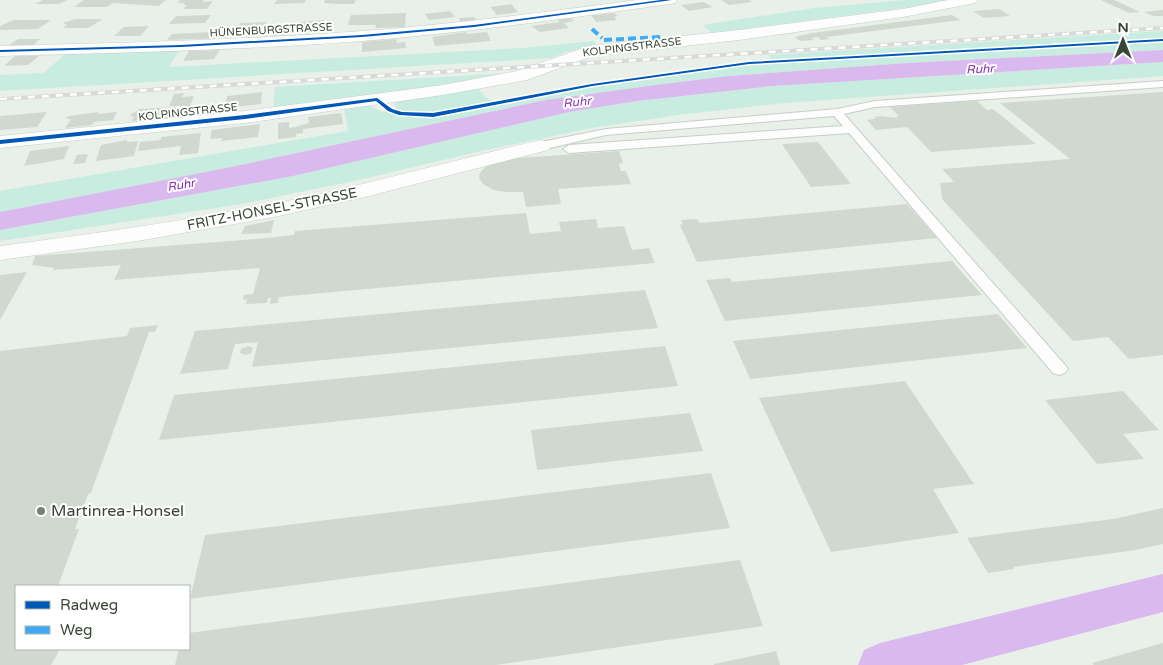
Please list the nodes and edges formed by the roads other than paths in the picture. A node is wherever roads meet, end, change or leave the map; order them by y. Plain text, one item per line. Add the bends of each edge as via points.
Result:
1 (608, 0) edge
2 (670, 0) edge
3 (970, 0) edge
4 (541, 17) junction
5 (0, 51) edge
6 (1163, 84) edge
7 (844, 120) junction
8 (0, 142) edge
9 (541, 146) joint
10 (510, 153) junction
11 (0, 253) edge
12 (1059, 369) dead end

1 - 4 street, HÜNENBURGSTRASSE
2 - 4 street, HÜNENBURGSTRASSE
3 - 8 street, KOLPINGSTRASSE via 747,34 582,52 521,76 443,90 245,117
4 - 5 street, HÜNENBURGSTRASSE via 352,37
6 - 7 lane via 875,104
7 - 9 lane
7 - 10 lane
7 - 12 lane
9 - 10 street, FRITZ-HONSEL-STRASSE
10 - 11 street, FRITZ-HONSEL-STRASSE via 364,190 220,220 106,240

